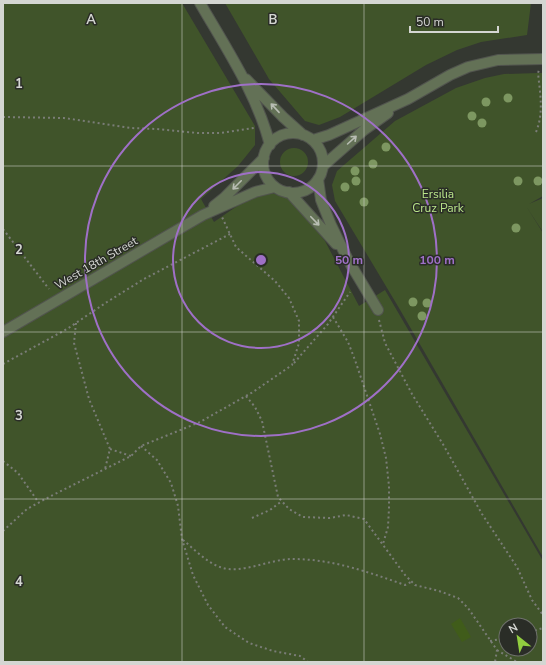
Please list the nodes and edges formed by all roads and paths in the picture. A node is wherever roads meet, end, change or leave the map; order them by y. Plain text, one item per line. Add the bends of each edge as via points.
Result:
1 (200, 3) edge
2 (543, 57) edge
3 (242, 74) junction
4 (408, 99) junction
5 (542, 106) edge
6 (3, 117) edge
7 (254, 128) dead end
8 (536, 132) dead end
9 (303, 135) junction
10 (312, 140) junction
11 (270, 145) junction
12 (264, 158) junction
13 (323, 166) junction
14 (318, 179) junction
15 (275, 187) junction
16 (289, 192) junction
17 (218, 209) junction
18 (203, 215) junction
19 (3, 229) edge
20 (230, 234) junction
21 (348, 260) junction
22 (49, 290) dead end
23 (350, 292) dead end
24 (378, 310) joint
25 (333, 317) junction
26 (76, 323) junction
27 (3, 332) edge
28 (3, 364) edge
29 (292, 365) junction
30 (246, 396) junction
31 (141, 446) junction
32 (110, 450) junction
33 (131, 456) junction
34 (3, 461) edge
35 (105, 469) junction
36 (282, 501) junction
37 (39, 503) junction
38 (252, 518) dead end
39 (3, 531) edge
40 (182, 539) junction
41 (383, 544) junction
42 (412, 582) junction
43 (543, 615) edge
44 (498, 640) edge
45 (490, 641) junction
46 (497, 650) junction
47 (308, 662) edge
48 (495, 662) edge
49 (517, 662) edge

1 - 3 street
2 - 4 street via 482,63 454,73
2 - 5 path via 538,73
9 -> 3 street
3 - 11 street via 266,127
4 - 10 street via 329,135
13 -> 4 street via 364,130
5 - 8 path
6 - 7 path via 64,118 132,128 198,133
9 - 10 street
9 - 11 street via 285,135
10 - 13 street via 319,148
11 - 12 street
12 - 15 street via 266,174
12 -> 18 street, West 18th Street
13 - 14 street
14 - 16 street via 306,190
14 - 21 street via 321,200
15 - 16 street
15 - 17 street, West 18th Street via 255,192
16 -> 21 street
17 - 18 street, West 18th Street
17 - 20 path
18 - 27 street, West 18th Street
19 - 22 path
20 - 26 path via 144,279
20 - 29 path via 236,247 276,280 289,298 299,321 299,343
21 - 24 street
23 - 25 path
24 - 43 path via 385,343 405,381
25 - 29 path
25 - 41 path via 356,360 386,458 389,508 388,527
26 - 28 path
26 - 32 path via 74,343 89,399
29 - 30 path
30 - 31 path via 200,422
30 - 36 path via 262,421 274,483 278,497
31 - 33 path
31 - 40 path via 157,460 171,483 178,506
32 - 33 path
32 - 35 path
33 - 35 path
34 - 37 path via 18,473
35 - 37 path
36 - 38 path
36 - 41 path via 289,509 303,516 330,518 346,515 364,518
37 - 39 path via 27,509
40 - 42 path via 220,568 233,569 292,559 341,564 405,585
40 - 47 path via 193,575 208,606 225,627 249,643 300,656
41 - 42 path
42 - 45 path via 458,598 468,608
44 - 45 path
45 - 46 path
46 - 48 path
46 - 49 path

